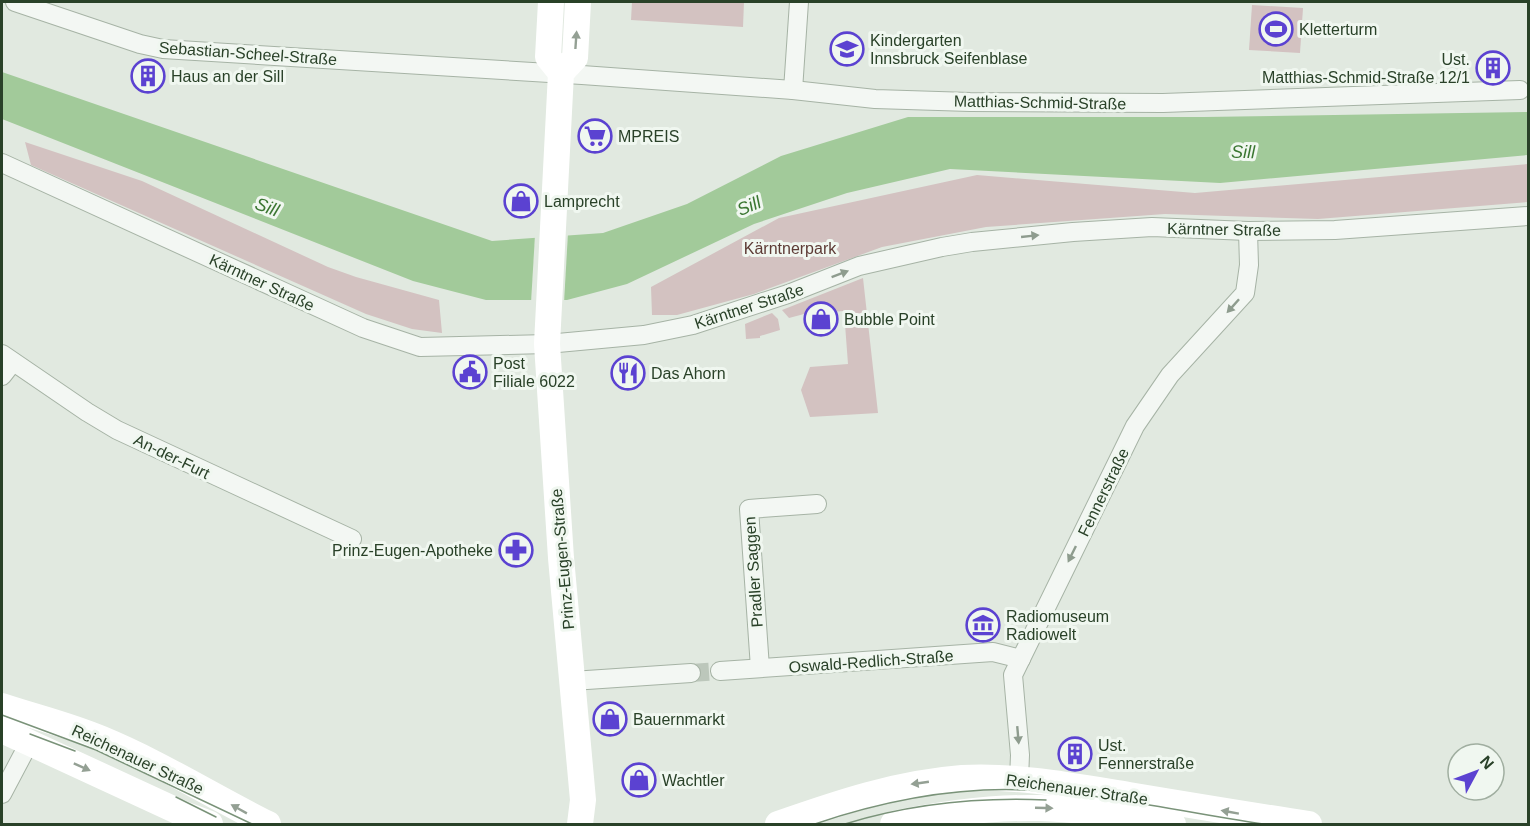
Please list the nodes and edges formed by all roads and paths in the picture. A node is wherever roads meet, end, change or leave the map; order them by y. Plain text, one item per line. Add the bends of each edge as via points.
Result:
1 (15, 2) edge
2 (551, 2) edge
3 (578, 2) edge
4 (799, 2) edge
5 (561, 73) junction
6 (793, 90) junction
7 (1521, 90) dead end
8 (2, 164) edge
9 (1528, 216) edge
10 (1248, 231) junction
11 (547, 344) junction
12 (7, 358) edge
13 (2, 376) edge
14 (817, 504) dead end
15 (352, 539) dead end
16 (1021, 659) junction
17 (760, 668) junction
18 (720, 671) tunnel mouth
19 (691, 673) tunnel mouth
20 (572, 681) junction
21 (2, 706) edge
22 (2, 730) edge
23 (29, 742) junction
24 (1019, 779) junction
25 (2, 794) edge
26 (581, 812) edge
27 (207, 824) edge
28 (268, 825) edge
29 (591, 825) edge
30 (778, 825) edge
31 (893, 825) edge
32 (1173, 825) edge
33 (1309, 825) edge

1 - 5 street, Sebastian-Scheel-Straße via 163,49
2 - 5 street via 548,57
5 -> 3 street via 575,58
4 - 6 street
5 - 6 street, Matthias-Schmid-Straße
5 - 11 street, Prinz-Eugen-Straße
6 - 7 street, Matthias-Schmid-Straße via 875,99 1163,104
8 - 11 street, Kärntner Straße via 363,328 420,347
9 - 10 street, Kärntner Straße via 1371,229
11 -> 10 street, Kärntner Straße via 644,335 693,325 859,267 942,247 1152,227
10 -> 16 street, Fennerstraße via 1245,293 1170,375 1135,426
11 - 20 street, Prinz-Eugen-Straße
12 - 13 street
12 - 15 street, An-der-Furt via 117,430
14 - 17 street, Pradler Saggen via 749,509
16 - 17 street, Oswald-Redlich-Straße via 993,652
16 -> 24 street, Fennerstraße via 1013,675
17 - 18 street, Oswald-Redlich-Straße
19 - 20 street
20 - 26 street, Prinz-Eugen-Straße
28 -> 21 street, Reichenauer Straße via 126,749 66,725
22 - 23 street, Reichenauer Straße
23 - 25 street
23 -> 27 street, Reichenauer Straße
24 -> 30 street, Reichenauer Straße via 962,778 900,786
33 -> 24 street, Reichenauer Straße
26 - 29 street, Prinz-Eugen-Straße
31 -> 32 street, Reichenauer Straße via 985,810 1041,808

